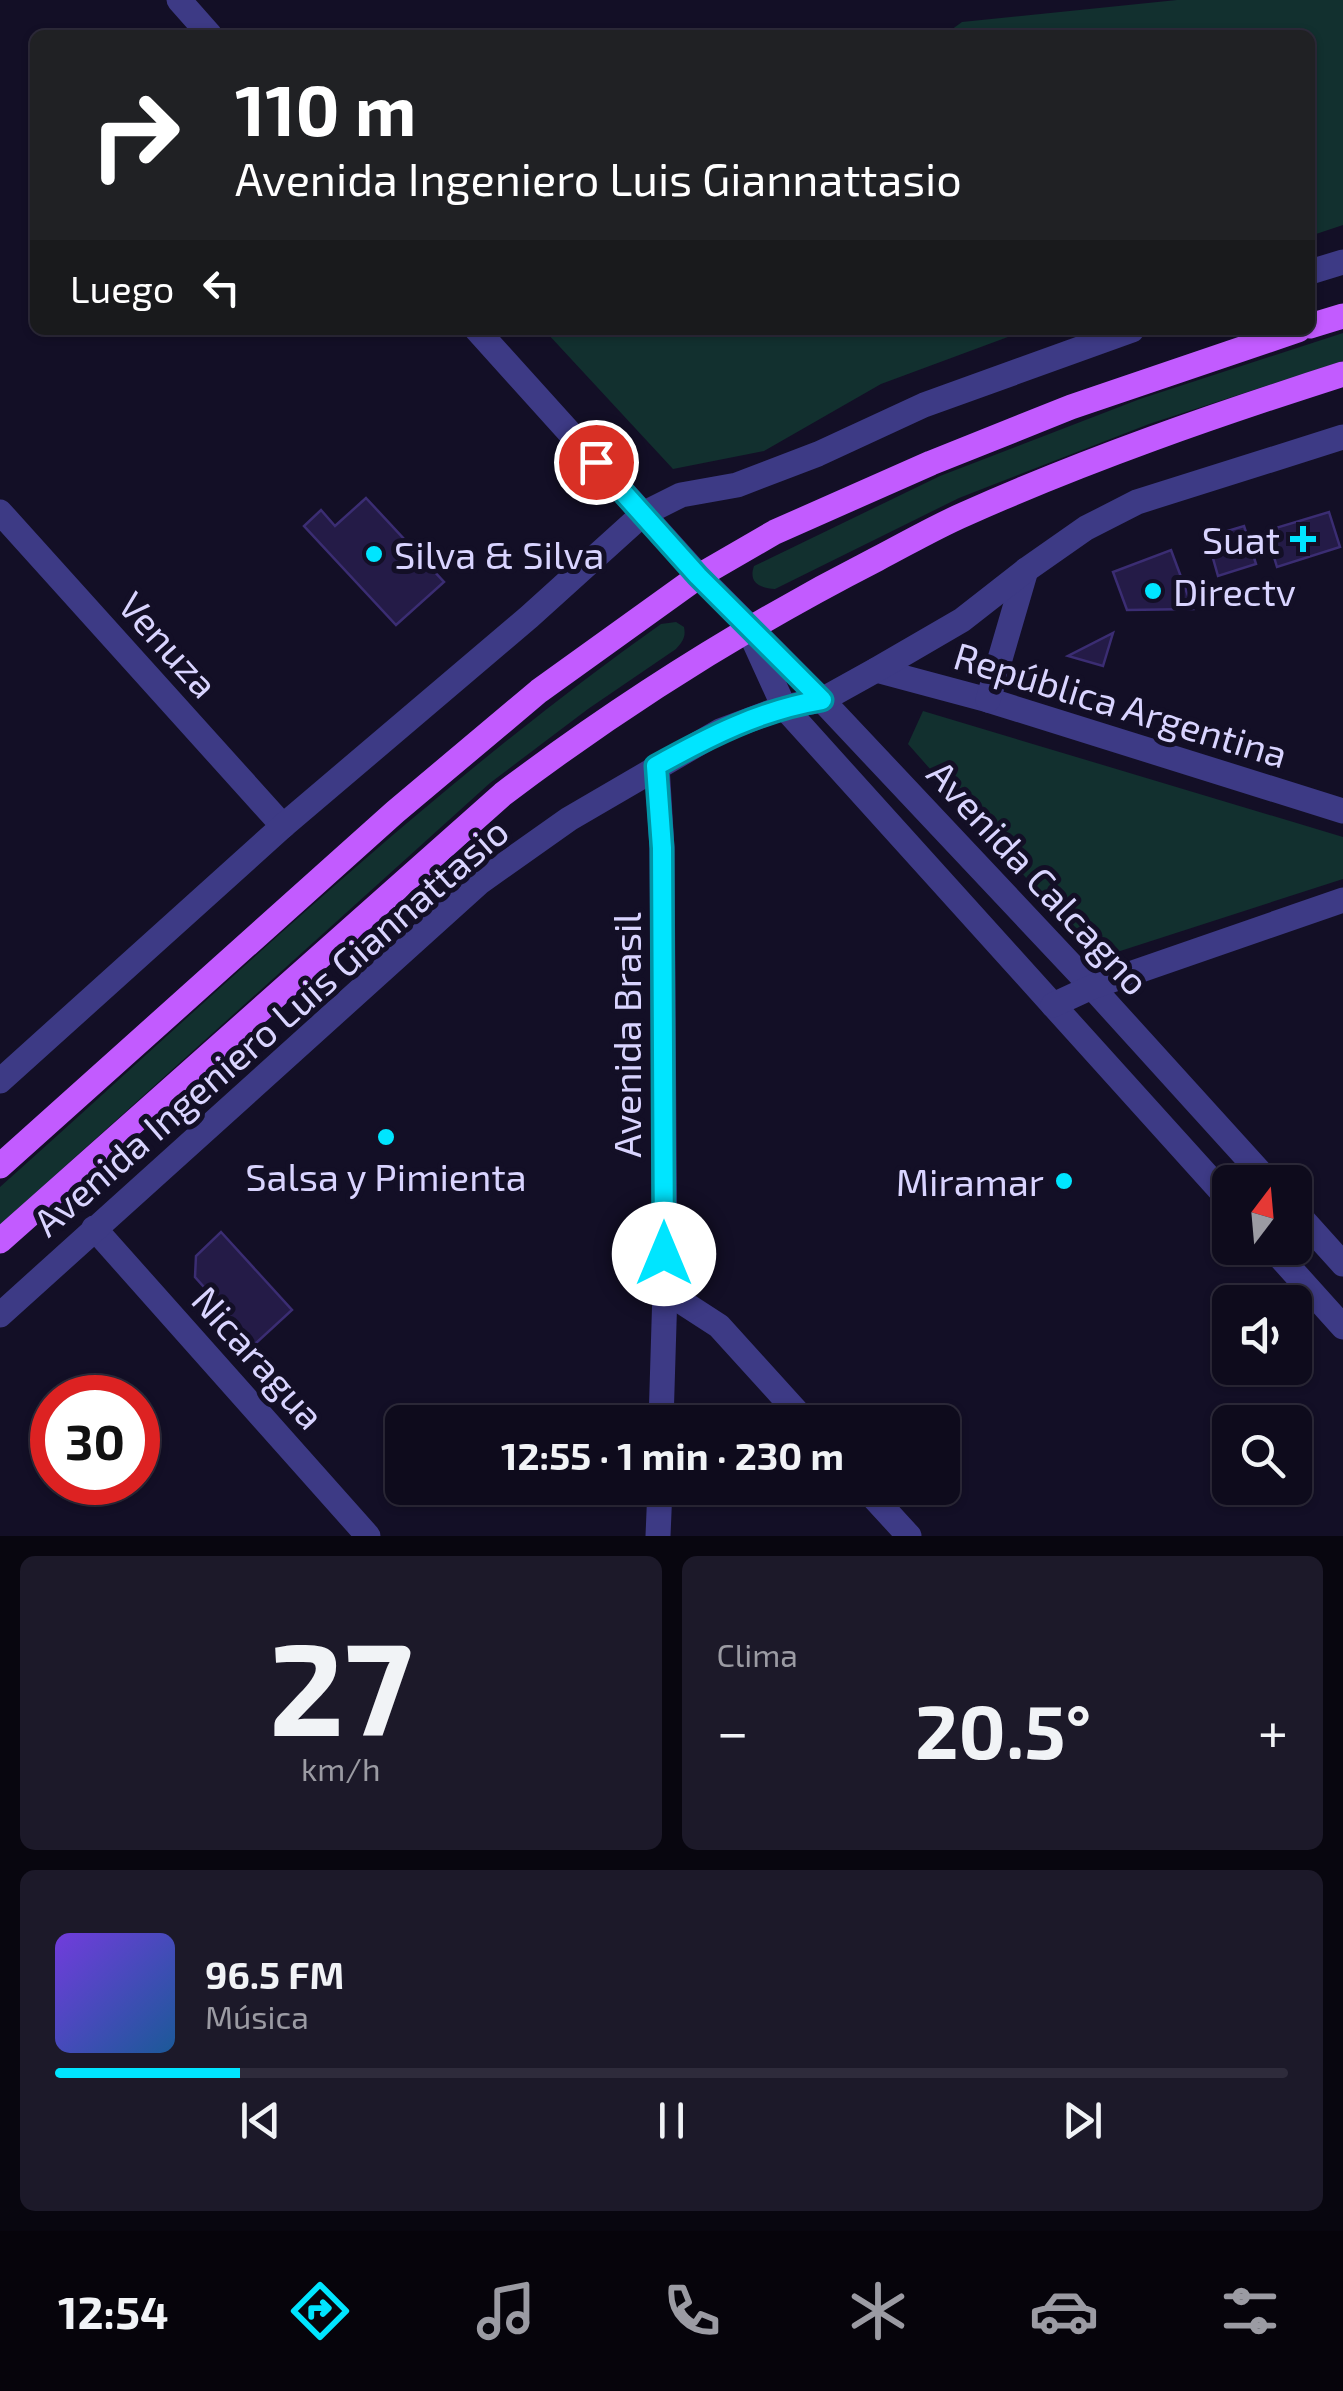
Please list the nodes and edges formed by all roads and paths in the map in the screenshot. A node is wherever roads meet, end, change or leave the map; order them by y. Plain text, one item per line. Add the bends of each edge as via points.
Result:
1 (179, 0) edge
2 (206, 30) edge
3 (1343, 262) edge
4 (1315, 270) edge
5 (1343, 316) edge
6 (1315, 324) edge
7 (481, 335) edge
8 (1118, 335) edge
9 (1282, 335) edge
10 (1343, 374) edge
11 (1343, 437) edge
12 (0, 512) edge
13 (643, 514) junction
14 (1026, 570) junction
15 (698, 576) junction
16 (748, 627) junction
17 (876, 670) junction
18 (822, 700) junction
19 (988, 700) junction
20 (784, 706) junction
21 (656, 766) junction
22 (1343, 811) edge
23 (283, 826) junction
24 (1343, 900) edge
25 (1092, 987) junction
26 (1053, 1005) junction
27 (0, 1081) edge
28 (1254, 1165) edge
29 (0, 1166) edge
30 (1212, 1181) edge
31 (94, 1228) junction
32 (1312, 1230) edge
33 (0, 1241) edge
34 (1343, 1264) edge
35 (1287, 1265) edge
36 (665, 1291) junction
37 (0, 1315) edge
38 (1343, 1327) edge
39 (662, 1405) edge
40 (791, 1405) edge
41 (659, 1505) edge
42 (881, 1505) edge
43 (368, 1536) edge
44 (658, 1536) edge
45 (909, 1536) edge

1 - 2 street
3 - 4 street
5 - 6 main road
7 - 13 street, Avenida Calcagno
8 - 13 street via 924,405 737,485 681,495
9 - 15 main road, Avenida Ingeniero Luis Giannattasio via 931,463 775,532
10 - 16 main road, Avenida Ingeniero Luis Giannattasio via 1119,450 961,515
11 - 14 street, Avenida Ingeniero Luis Giannattasio via 1137,502
12 - 23 street, Venuza
13 - 15 street, Avenida Calcagno
13 - 23 street
14 - 17 street, Avenida Ingeniero Luis Giannattasio via 962,620
14 - 19 street
15 - 16 street, Avenida Calcagno
15 - 29 main road, Avenida Ingeniero Luis Giannattasio via 539,691 394,812
16 - 18 street, Avenida Calcagno
16 - 20 street, Avenida Calcagno
16 - 33 main road, Avenida Ingeniero Luis Giannattasio via 588,730 504,794
17 - 18 street, Avenida Ingeniero Luis Giannattasio
17 - 19 street, República Argentina
18 - 20 street, Avenida Ingeniero Luis Giannattasio
18 - 25 street, Avenida Calcagno
19 - 22 street, República Argentina
20 - 21 street, Avenida Ingeniero Luis Giannattasio
20 - 26 street, Avenida Calcagno
21 - 31 street, Avenida Ingeniero Luis Giannattasio via 480,882
21 - 36 street, Avenida Brasil
23 - 27 street
24 - 25 street
25 - 26 street
25 - 28 street, Avenida Calcagno
26 - 30 street, Avenida Calcagno
31 - 37 street, Avenida Ingeniero Luis Giannattasio
31 - 43 street, Nicaragua
32 - 34 street
35 - 38 street
36 - 39 street, Avenida Brasil
36 - 40 street via 720,1326
41 - 44 street
42 - 45 street

